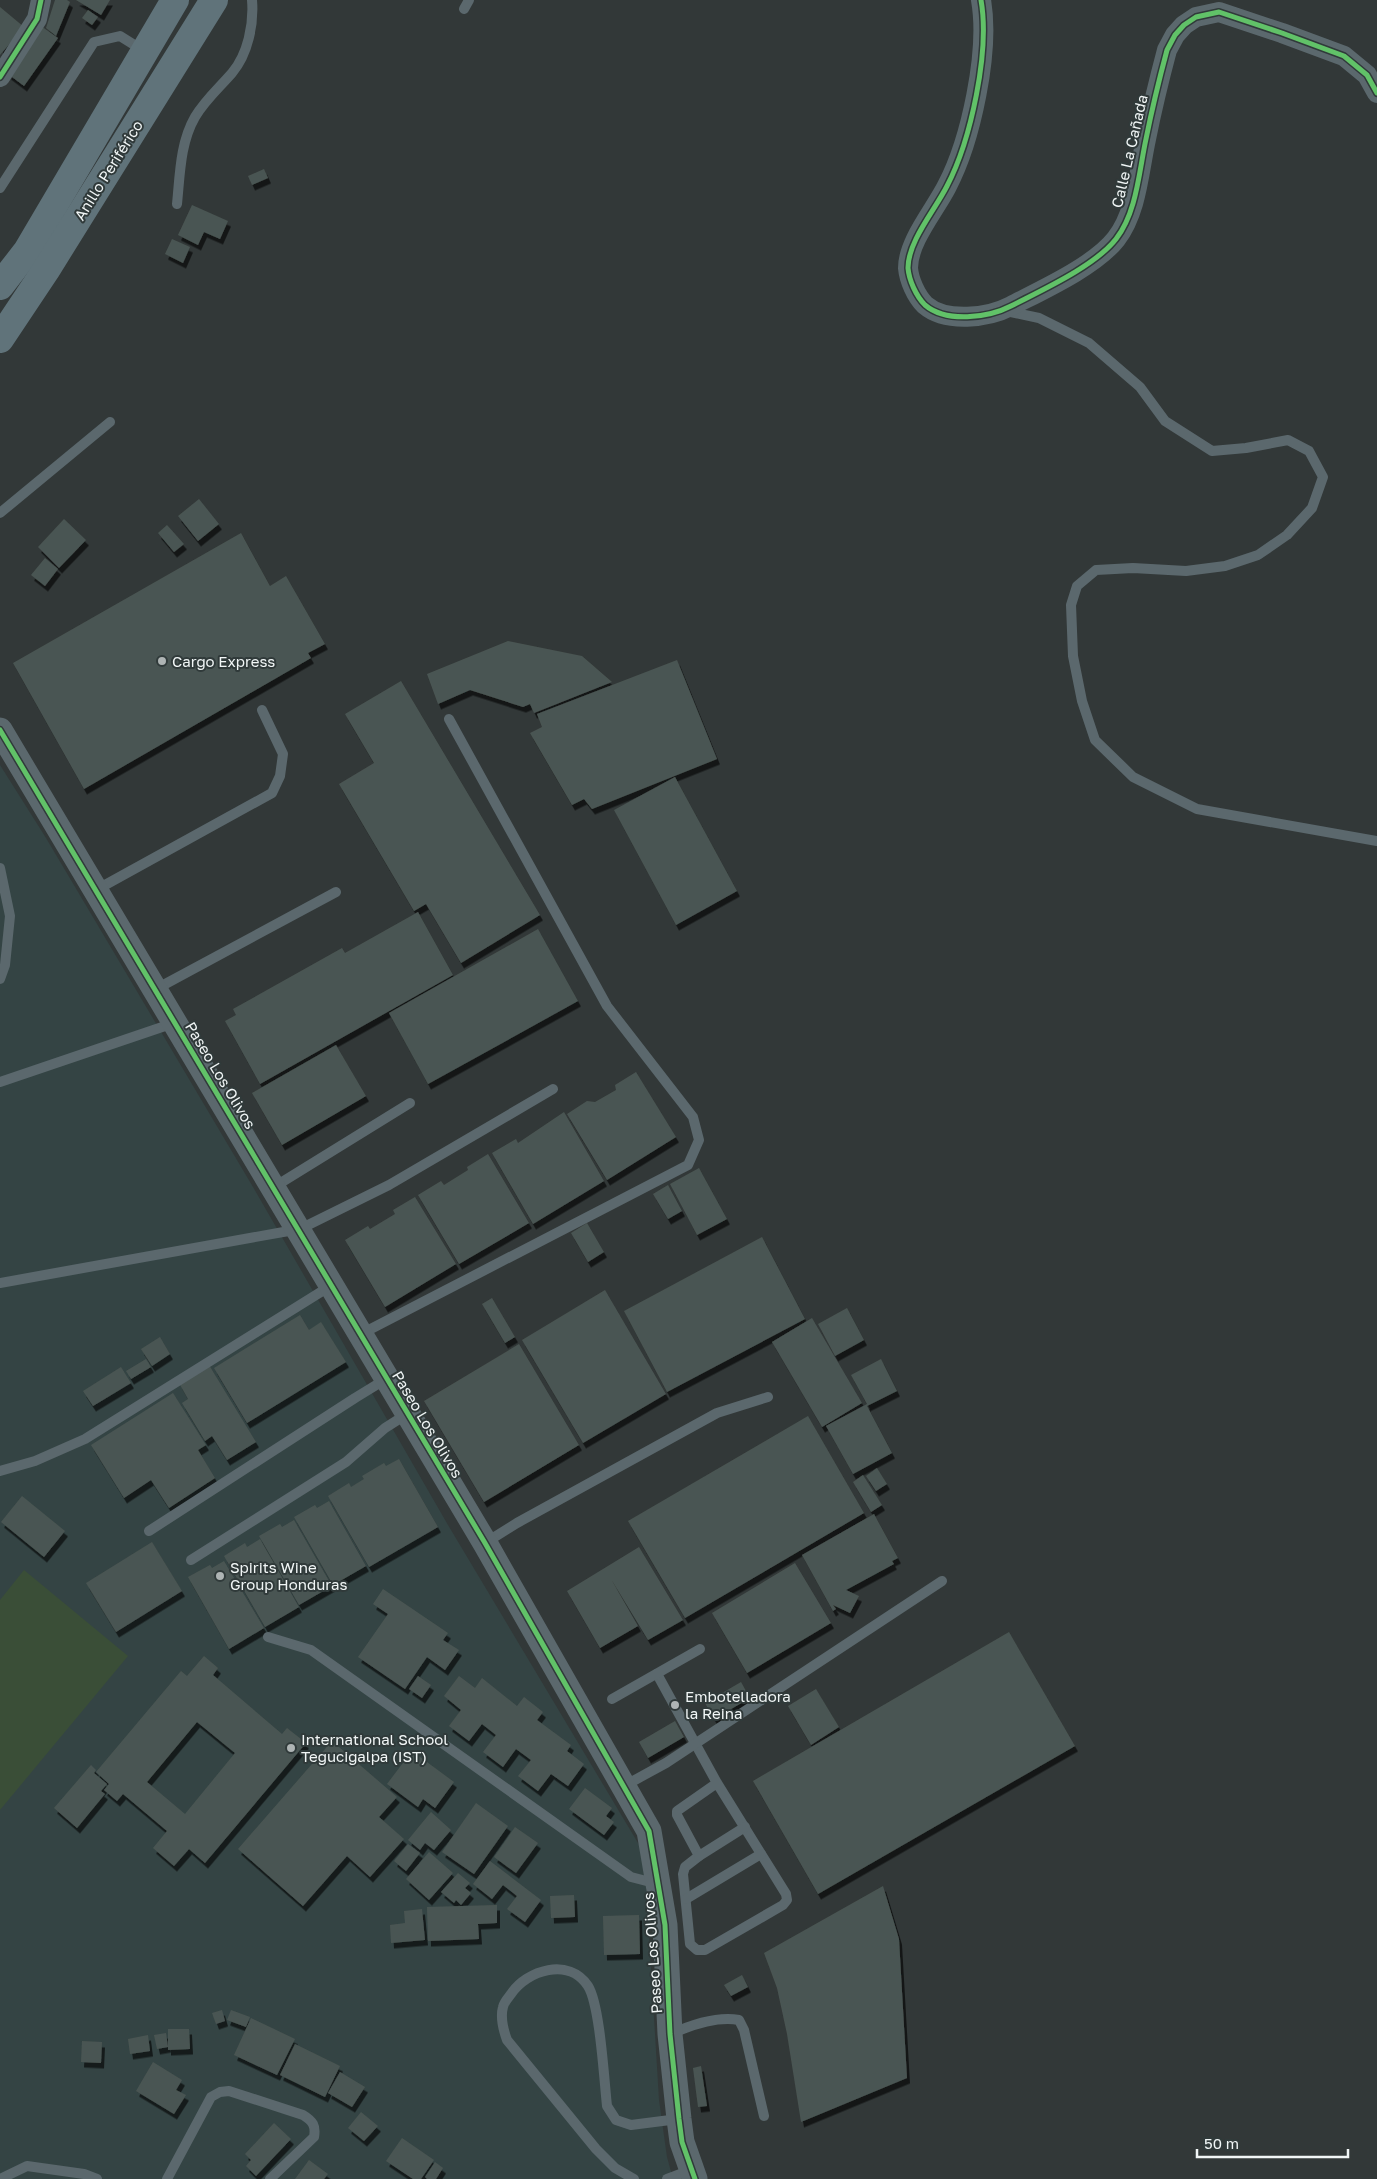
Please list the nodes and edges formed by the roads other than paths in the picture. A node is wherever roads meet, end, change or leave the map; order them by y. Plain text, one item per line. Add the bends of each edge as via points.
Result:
1 (41, 0) edge
2 (176, 0) edge
3 (214, 0) edge
4 (252, 0) edge
5 (981, 0) edge
6 (145, 51) junction
7 (0, 77) edge
8 (1377, 93) edge
9 (0, 188) edge
10 (177, 204) dead end
11 (0, 286) edge
12 (1002, 311) junction
13 (0, 339) edge
14 (110, 422) dead end
15 (0, 513) edge
16 (262, 710) dead end
17 (449, 719) dead end
18 (0, 730) edge
19 (1377, 841) edge
20 (0, 868) edge
21 (96, 890) junction
22 (336, 892) dead end
23 (0, 979) edge
24 (155, 990) junction
25 (175, 1023) junction
26 (0, 1082) edge
27 (553, 1089) dead end
28 (410, 1104) dead end
29 (274, 1187) junction
30 (300, 1229) junction
31 (0, 1283) edge
32 (332, 1285) junction
33 (362, 1334) junction
34 (387, 1379) junction
35 (768, 1397) dead end
36 (407, 1414) junction
37 (0, 1471) edge
38 (149, 1531) dead end
39 (485, 1543) junction
40 (191, 1560) dead end
41 (942, 1581) dead end
42 (268, 1637) dead end
43 (700, 1649) dead end
44 (657, 1674) junction
45 (612, 1699) dead end
46 (696, 1743) junction
47 (717, 1783) junction
48 (624, 1786) junction
49 (745, 1828) junction
50 (761, 1854) junction
51 (699, 1856) junction
52 (659, 1885) junction
53 (686, 1899) junction
54 (670, 2034) junction
55 (764, 2116) dead end
56 (679, 2119) junction
57 (693, 2174) edge
58 (0, 2179) edge
59 (97, 2179) edge
60 (167, 2179) edge
61 (270, 2179) edge
62 (634, 2179) edge
63 (667, 2179) edge

1 - 7 street via 37,19
2 - 6 highway, Anillo Periférico
3 - 13 highway, Anillo Periférico
4 - 10 lane via 253,18 245,49 234,72 209,96 194,119 181,154
5 - 12 street, Calle La Cañada via 985,21 983,55 966,141 947,186 913,245 908,267 914,290 925,305 945,315 969,316
6 - 9 lane via 120,36 94,42
6 - 11 highway, Anillo Periférico via 27,251
8 - 12 street, Calle La Cañada via 1367,75 1344,56 1219,12 1196,17 1180,30 1167,50 1134,199 1116,239 1092,260
12 - 19 lane via 1039,318 1089,344 1140,387 1165,421 1212,451 1288,440 1309,451 1323,477 1312,508 1287,535 1258,555 1225,566 1186,571 1096,570 1077,586 1071,605 1073,656 1082,701 1095,740 1133,777 1197,809
14 - 15 lane
16 - 21 lane via 283,754 280,776 272,793
17 - 33 lane via 607,1006 693,1116 699,1140 688,1165
18 - 21 street, Paseo Los Olivos
20 - 23 lane via 10,916 5,965
21 - 24 street, Paseo Los Olivos
22 - 24 lane
24 - 25 street, Paseo Los Olivos
25 - 26 lane
25 - 29 street, Paseo Los Olivos
27 - 30 lane via 389,1185
28 - 29 lane
29 - 30 street, Paseo Los Olivos
30 - 31 lane
30 - 32 street, Paseo Los Olivos
32 - 33 street, Paseo Los Olivos
32 - 37 lane via 85,1439 35,1461
33 - 34 street, Paseo Los Olivos
34 - 36 street, Paseo Los Olivos
34 - 38 lane
35 - 39 lane via 717,1413
36 - 39 street, Paseo Los Olivos
36 - 40 lane via 385,1428 346,1462
39 - 48 street, Paseo Los Olivos
41 - 46 lane
42 - 52 lane via 312,1650 631,1878
43 - 44 lane
44 - 45 lane
44 - 46 lane
46 - 47 lane
46 - 48 lane
47 - 49 lane
47 - 51 lane via 677,1811
48 - 52 street, Paseo Los Olivos via 649,1831
49 - 50 lane
49 - 51 lane
50 - 53 lane
50 - 53 lane via 786,1894 787,1900 783,1904 704,1950 697,1950 690,1944
51 - 53 lane via 685,1867
52 - 54 street, Paseo Los Olivos via 665,1925
54 - 55 lane via 727,2018 739,2020
54 - 56 street, Paseo Los Olivos
56 - 57 street, Paseo Los Olivos via 682,2142
56 - 62 lane via 631,2125 616,2120 607,2106 594,2002 588,1985 575,1973 556,1969 541,1971 524,1979 512,1991 503,2005 501,2023 506,2040 596,2149 615,2168
57 - 63 lane
58 - 59 lane via 27,2166 84,2174
60 - 61 lane via 212,2097 220,2092 230,2092 312,2120 314,2137

